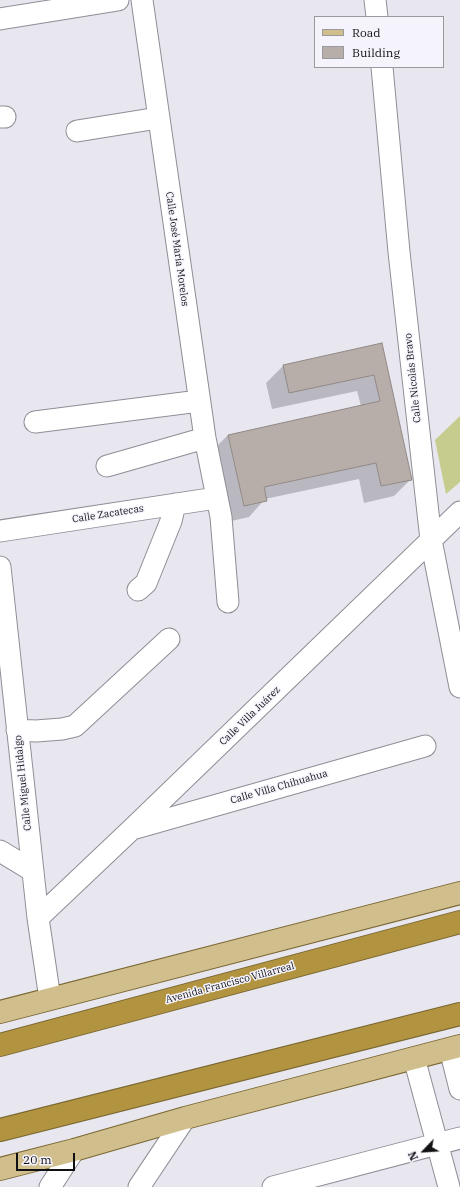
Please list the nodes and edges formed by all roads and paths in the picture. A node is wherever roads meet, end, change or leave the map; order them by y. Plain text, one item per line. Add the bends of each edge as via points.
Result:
1 (118, 0) edge
2 (142, 0) edge
3 (375, 0) edge
4 (377, 16) edge
5 (0, 19) edge
6 (382, 68) edge
7 (158, 118) junction
8 (77, 131) dead end
9 (199, 401) junction
10 (35, 422) dead end
11 (204, 438) junction
12 (107, 466) dead end
13 (216, 498) junction
14 (174, 504) junction
15 (460, 512) edge
16 (0, 530) edge
17 (431, 540) junction
18 (0, 567) edge
19 (138, 590) dead end
20 (452, 601) edge
21 (228, 602) dead end
22 (3, 617) edge
23 (169, 639) dead end
24 (460, 687) edge
25 (17, 730) junction
26 (425, 746) dead end
27 (133, 828) junction
28 (0, 851) edge
29 (33, 871) junction
30 (460, 892) edge
31 (460, 914) edge
32 (38, 918) junction
33 (460, 922) edge
34 (425, 931) junction
35 (50, 999) junction
36 (0, 1012) edge
37 (460, 1014) edge
38 (0, 1045) edge
39 (455, 1048) edge
40 (414, 1058) junction
41 (460, 1088) edge
42 (185, 1118) junction
43 (0, 1130) edge
44 (460, 1138) edge
45 (437, 1144) junction
46 (74, 1150) junction
47 (0, 1169) edge
48 (50, 1187) edge
49 (139, 1187) edge
50 (274, 1187) edge
51 (449, 1187) edge

1 - 5 street
2 - 7 street, Calle José María Morelos
3 - 4 street
6 - 17 street, Calle Nicolás Bravo via 398,244
7 - 8 street
7 - 9 street, Calle José María Morelos
9 - 10 street
9 - 11 street, Calle José María Morelos
11 - 12 street
11 - 13 street, Calle José María Morelos
13 - 14 street, Calle Zacatecas
13 - 21 street, Calle José María Morelos via 221,517
14 - 16 street, Calle Zacatecas
14 - 19 street via 171,521 146,582
15 - 17 street, Calle Villa Juárez
17 - 20 street, Calle Nicolás Bravo
17 - 27 street, Calle Villa Juárez
18 - 22 street, Calle Miguel Hidalgo
20 - 24 street, Calle Nicolás Bravo
22 - 25 street, Calle Miguel Hidalgo
23 - 25 street via 75,726 62,730
25 - 29 street, Calle Miguel Hidalgo
26 - 27 street, Calle Villa Chihuahua
27 - 32 street, Calle Villa Juárez
28 - 29 street
29 - 32 street, Calle Miguel Hidalgo
30 - 35 main road
31 - 34 highway
32 - 35 street, Calle Miguel Hidalgo
33 - 34 highway, Avenida Francisco Villarreal
34 - 38 highway, Avenida Francisco Villarreal
35 - 36 main road
37 - 43 highway
39 - 40 main road
39 - 41 street
40 - 42 main road
40 - 45 street
42 - 46 main road
42 - 49 street
44 - 45 street
45 - 50 street
45 - 51 street
46 - 47 main road
46 - 48 street

